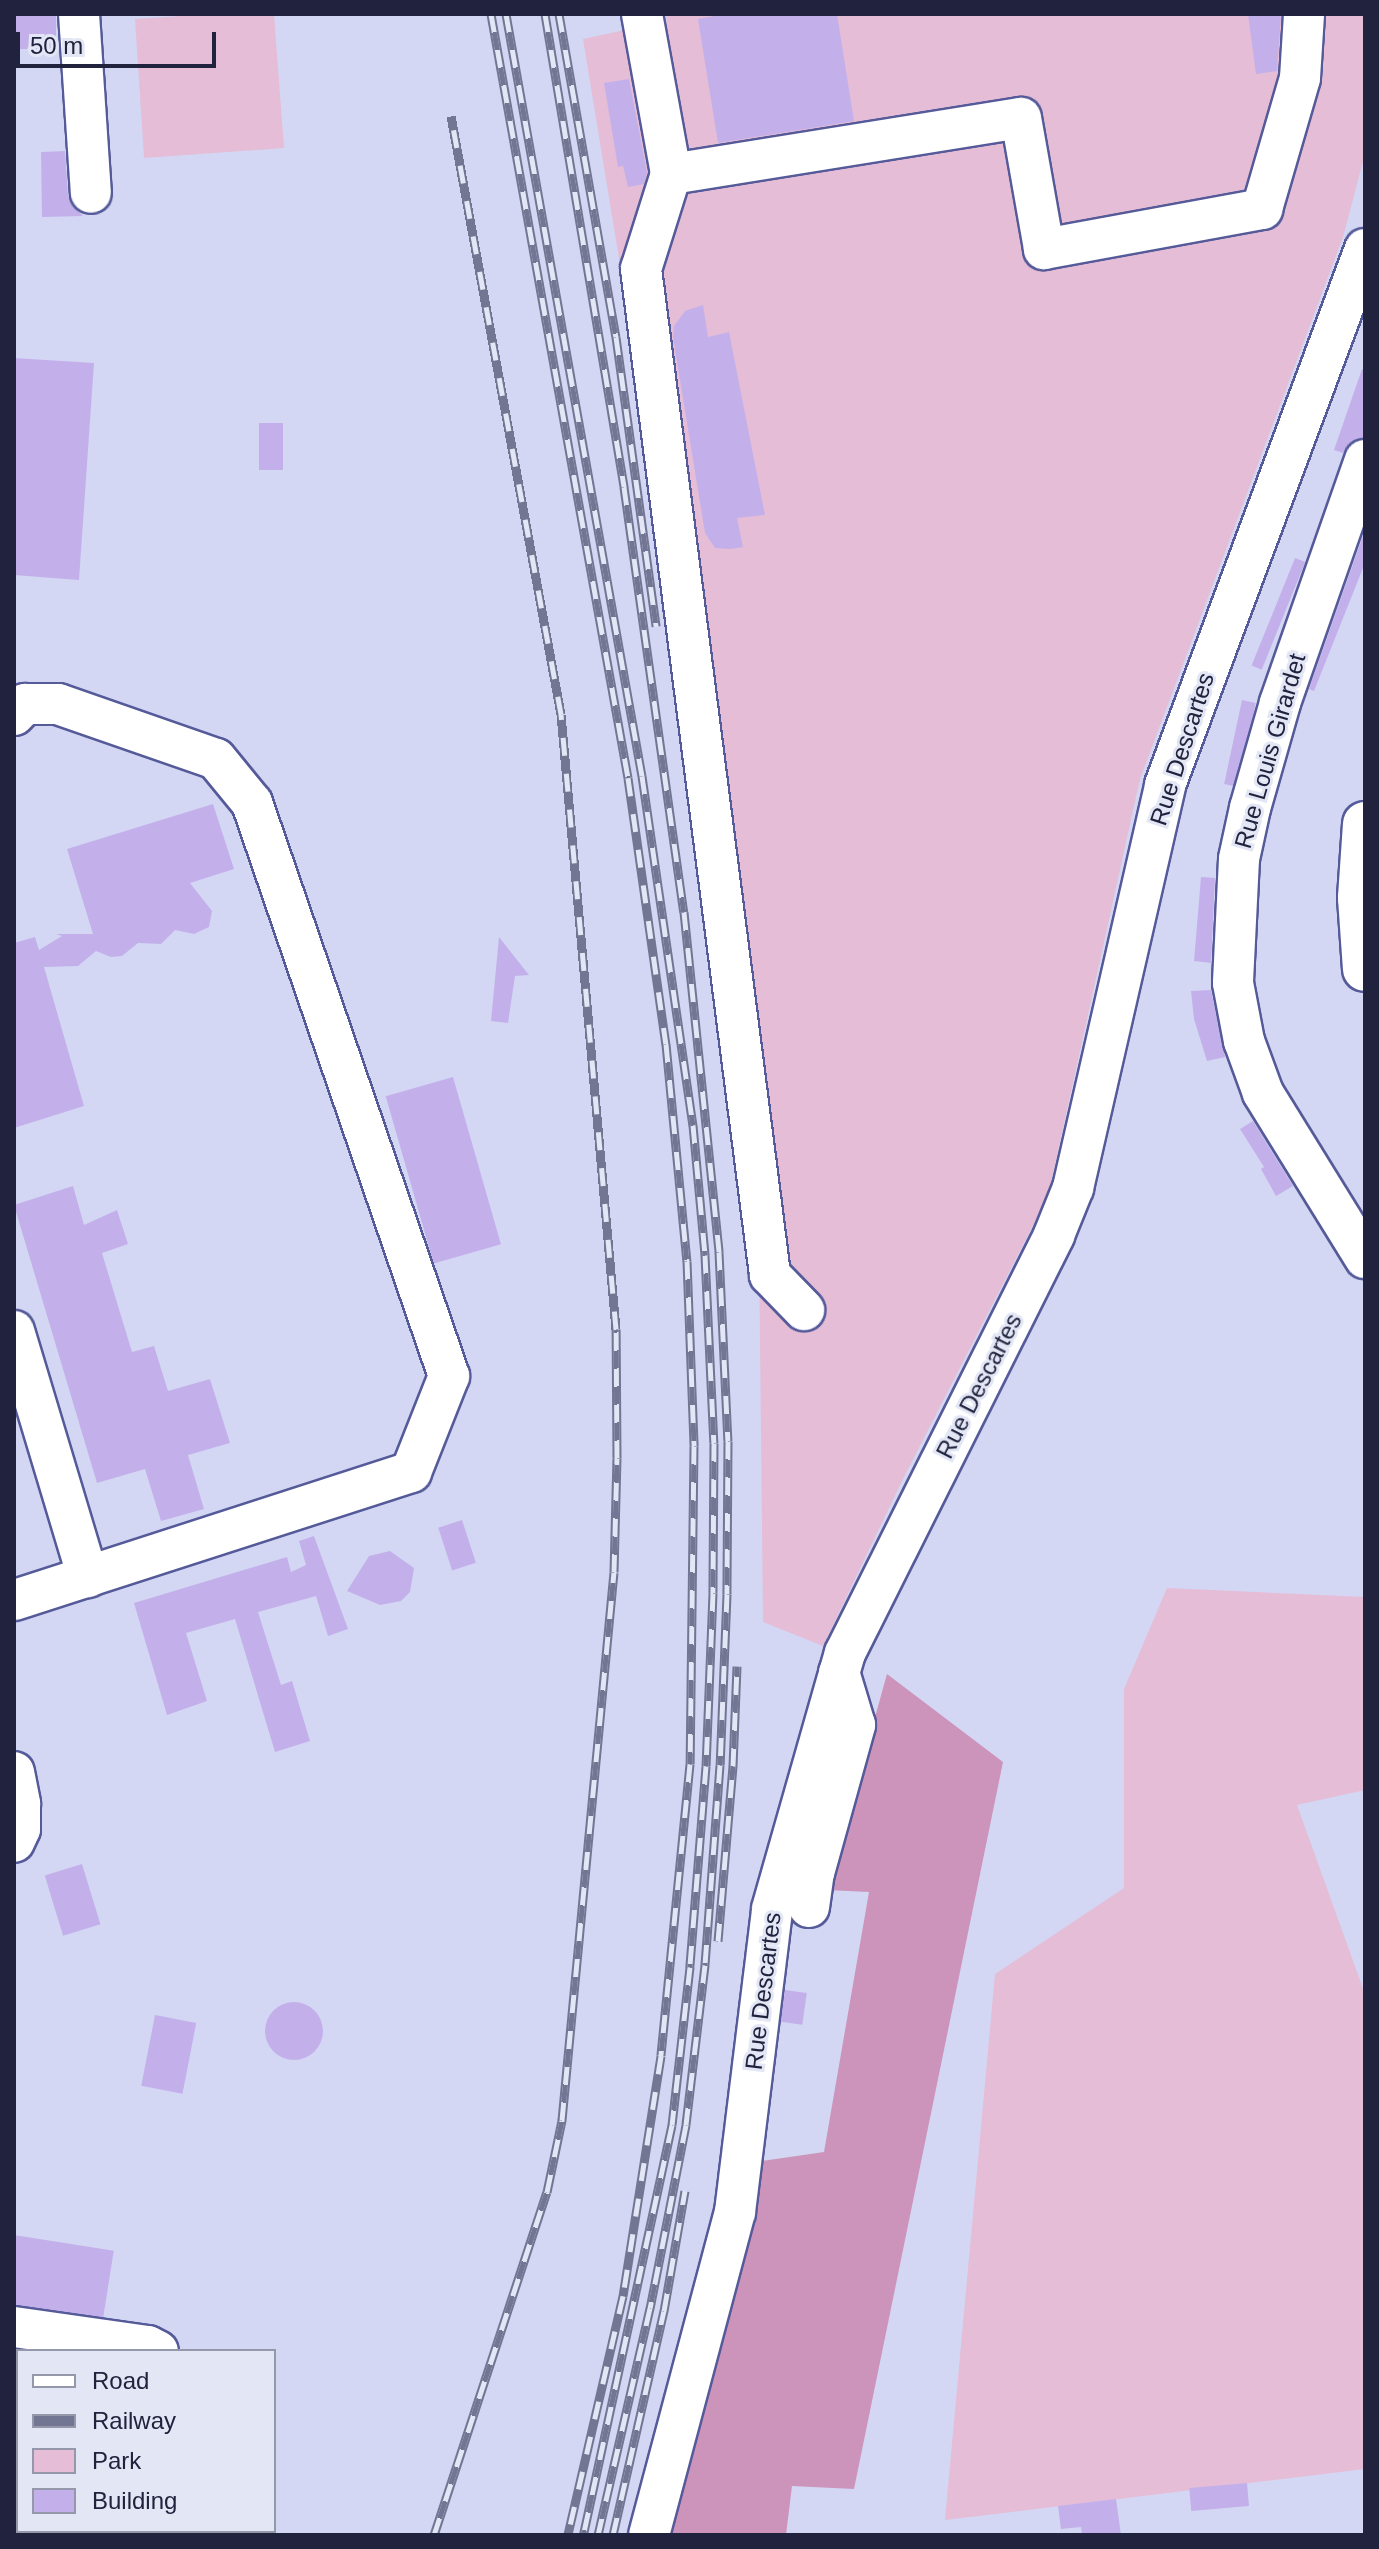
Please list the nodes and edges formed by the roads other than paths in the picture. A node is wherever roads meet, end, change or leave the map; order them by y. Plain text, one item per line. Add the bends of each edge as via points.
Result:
1 (79, 14) edge
2 (1304, 14) edge
3 (643, 20) edge
4 (671, 174) junction
5 (91, 193) dead end
6 (1365, 249) edge
7 (1365, 460) edge
8 (14, 715) edge
9 (1365, 824) edge
10 (1365, 969) edge
11 (1365, 1258) edge
12 (804, 1310) dead end
13 (14, 1331) edge
14 (88, 1577) junction
15 (14, 1600) edge
16 (839, 1672) junction
17 (14, 1772) edge
18 (14, 1842) edge
19 (809, 1907) dead end
20 (14, 2327) edge
21 (154, 2349) edge
22 (649, 2535) edge

1 - 5 street
2 - 4 street via 1300,78 1262,209 1044,249 1021,118
3 - 4 street
4 - 12 street via 641,269 770,1275
6 - 16 street, Rue Descartes via 1165,785 1073,1188
7 - 11 street, Rue Louis Girardet via 1280,703 1250,808 1239,859 1233,983 1244,1041 1263,1093
8 - 14 street via 25,704 58,704 216,759 252,803 449,1376 411,1472
9 - 10 main road via 1360,898
13 - 14 street
14 - 15 street
16 - 19 street via 855,1725
16 - 22 street, Rue Descartes via 772,1909 735,2212
17 - 18 street via 20,1829
20 - 21 street

